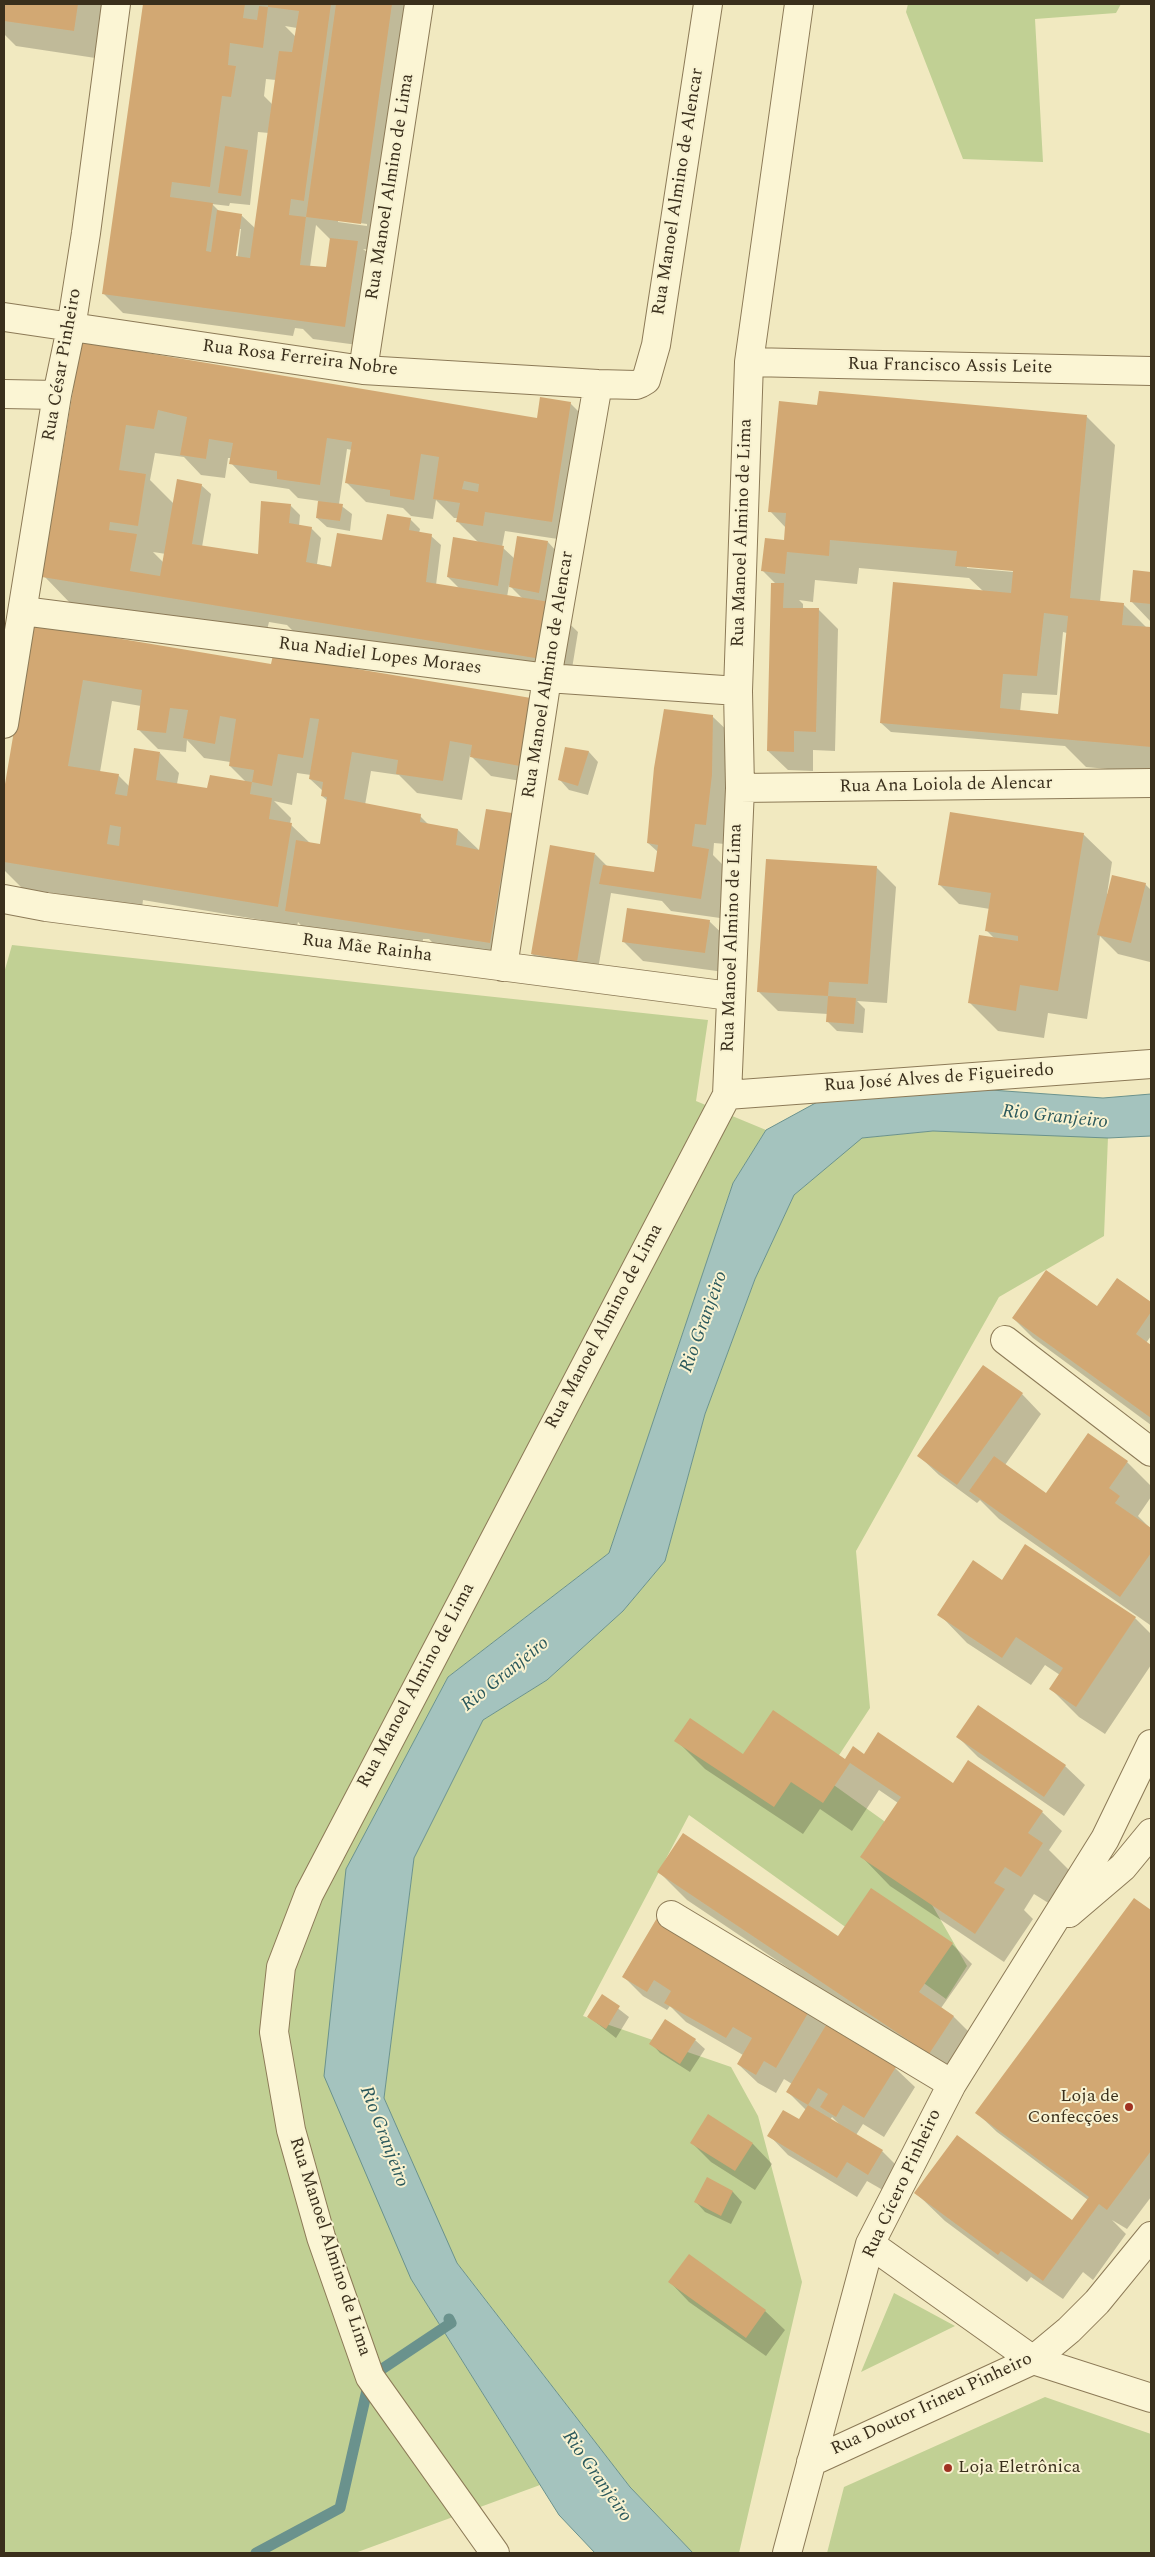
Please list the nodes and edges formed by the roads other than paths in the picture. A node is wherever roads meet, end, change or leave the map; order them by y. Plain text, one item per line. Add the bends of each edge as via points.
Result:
1 (116, 4) edge
2 (419, 4) edge
3 (708, 4) edge
4 (799, 4) edge
5 (4, 317) edge
6 (71, 328) junction
7 (749, 362) junction
8 (363, 370) junction
9 (1151, 371) edge
10 (598, 384) junction
11 (4, 394) edge
12 (57, 395) junction
13 (23, 611) junction
14 (547, 678) junction
15 (738, 691) junction
16 (4, 724) edge
17 (1151, 783) edge
18 (740, 788) junction
19 (4, 899) edge
20 (503, 967) junction
21 (730, 996) junction
22 (1151, 1064) edge
23 (727, 1095) junction
24 (1004, 1340) dead end
25 (1151, 1452) edge
26 (1151, 1744) edge
27 (1151, 1833) edge
28 (671, 1915) dead end
29 (1052, 1926) junction
30 (952, 2084) junction
31 (1151, 2236) edge
32 (870, 2244) junction
33 (1033, 2360) junction
34 (1151, 2398) edge
35 (811, 2462) junction
36 (495, 2553) edge
37 (787, 2553) edge

1 - 6 street, Rua César Pinheiro
2 - 8 street, Rua Manoel Almino de Lima
3 - 10 street, Rua Manoel Almino de Alencar via 656,345 646,380 636,385
4 - 7 street, Rua Manoel Almino de Lima
5 - 6 street, Rua Rosa Ferreira Nobre
6 - 8 street, Rua Rosa Ferreira Nobre
6 - 12 street, Rua César Pinheiro
7 - 9 street, Rua Francisco Assis Leite
7 - 15 street, Rua Manoel Almino de Lima
8 - 10 street, Rua Rosa Ferreira Nobre
10 - 14 street, Rua Manoel Almino de Alencar
11 - 12 street
12 - 13 street, Rua César Pinheiro
13 - 14 street, Rua Nadiel Lopes Moraes
13 - 16 street, Rua César Pinheiro
14 - 15 street, Rua Nadiel Lopes Moraes
14 - 20 street, Rua Manoel Almino de Alencar
15 - 18 street, Rua Manoel Almino de Lima
17 - 18 street, Rua Ana Loiola de Alencar
18 - 21 street, Rua Manoel Almino de Lima
19 - 20 street, Rua Mãe Rainha
20 - 21 street, Rua Mãe Rainha
21 - 23 street, Rua Manoel Almino de Lima
22 - 23 street, Rua José Alves de Figueiredo
23 - 36 street, Rua Manoel Almino de Lima via 309,1894 281,1967 274,2032 291,2130 321,2237 370,2377
24 - 25 street
26 - 29 street, Rua Cícero Pinheiro via 1105,1839
27 - 29 street, Rua Cícero Pinheiro via 1123,1867
28 - 30 street
29 - 30 street, Rua Cícero Pinheiro
30 - 32 street, Rua Cícero Pinheiro
31 - 33 street, Rua Doutor Irineu Pinheiro via 1097,2302
32 - 33 street
32 - 35 street, Rua Cícero Pinheiro
33 - 34 street
33 - 35 street, Rua Doutor Irineu Pinheiro
35 - 37 street, Rua Cícero Pinheiro

